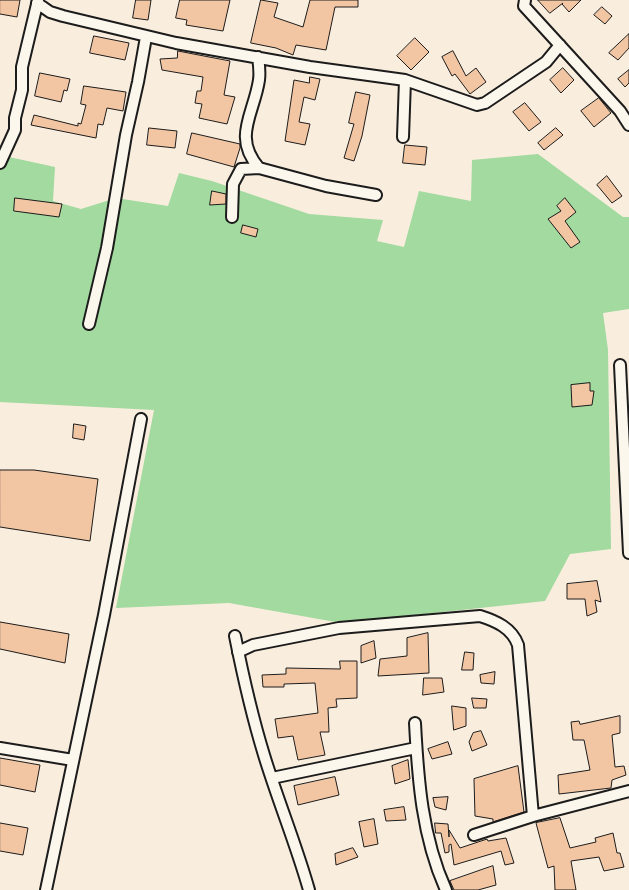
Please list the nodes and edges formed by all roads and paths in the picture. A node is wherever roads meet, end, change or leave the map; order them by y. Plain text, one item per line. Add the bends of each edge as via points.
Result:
1 (524, 0) edge
2 (37, 2) edge
3 (146, 37) junction
4 (560, 45) junction
5 (258, 57) junction
6 (405, 80) junction
7 (629, 125) edge
8 (403, 137) dead end
9 (0, 163) edge
10 (259, 168) junction
11 (376, 195) dead end
12 (232, 217) dead end
13 (89, 324) dead end
14 (620, 366) dead end
15 (141, 419) dead end
16 (629, 553) edge
17 (235, 636) dead end
18 (238, 652) junction
19 (415, 723) dead end
20 (0, 748) edge
21 (416, 748) junction
22 (73, 760) junction
23 (272, 778) junction
24 (629, 792) edge
25 (533, 816) junction
26 (474, 835) dead end
27 (46, 890) edge
28 (309, 890) edge
29 (446, 890) edge

1 - 4 street via 524,6
2 - 3 street via 50,12
2 - 9 street via 22,67 22,90 15,130
3 - 5 street
3 - 13 street via 107,248
4 - 6 street via 546,62 485,103 477,105
4 - 7 street
5 - 6 street
5 - 10 street via 259,78 246,126 245,146
6 - 8 street
10 - 11 street
10 - 12 street via 241,169 233,184
14 - 16 street
15 - 22 street
17 - 18 street
18 - 23 street
18 - 25 street via 253,645 366,625 480,616 511,631 518,645
19 - 21 street
20 - 22 street
21 - 23 street
21 - 29 street via 423,815
22 - 27 street
23 - 28 street
24 - 25 street
25 - 26 street

